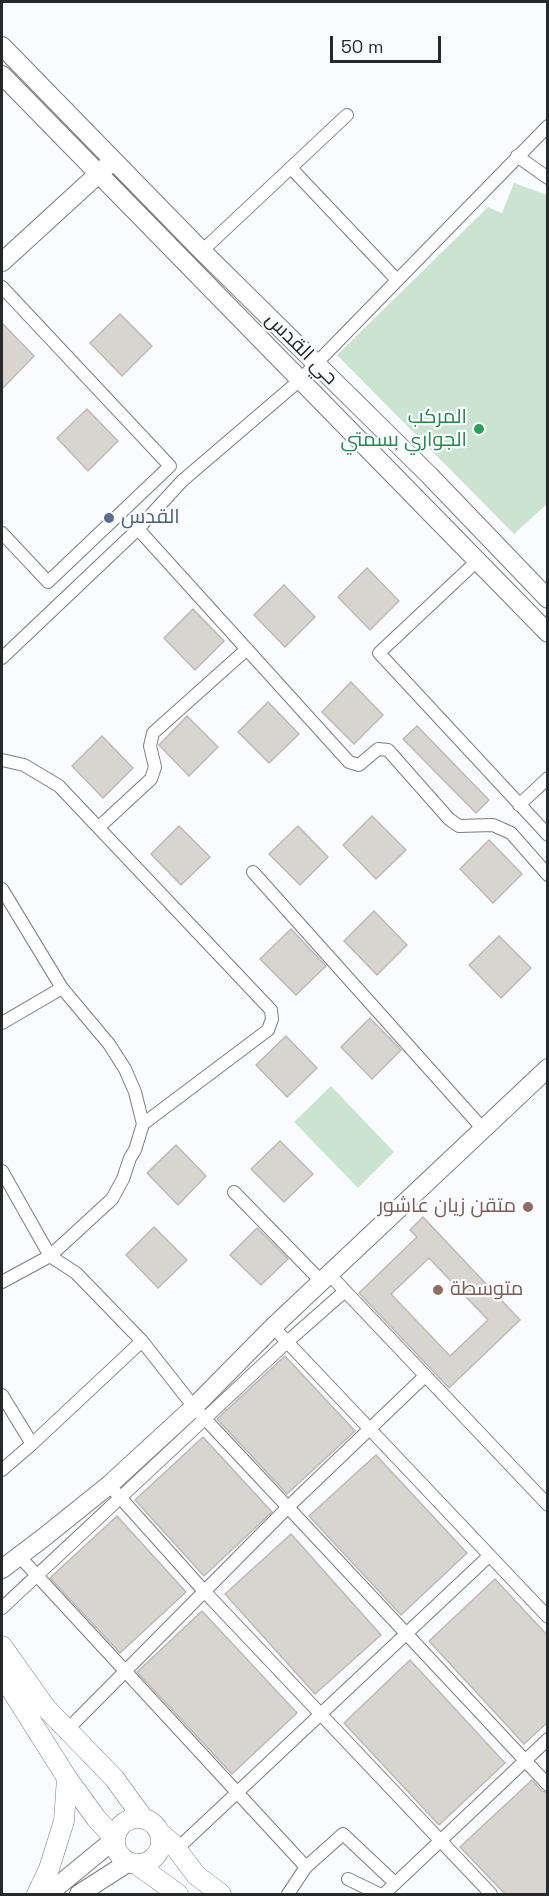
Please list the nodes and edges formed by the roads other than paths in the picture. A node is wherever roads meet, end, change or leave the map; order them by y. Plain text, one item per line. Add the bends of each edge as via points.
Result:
1 (2, 46) edge
2 (2, 75) edge
3 (347, 115) dead end
4 (548, 126) edge
5 (517, 156) junction
6 (112, 161) junction
7 (291, 168) junction
8 (97, 175) junction
9 (548, 178) edge
10 (202, 252) junction
11 (2, 262) edge
12 (397, 280) junction
13 (2, 287) edge
14 (315, 365) junction
15 (300, 380) junction
16 (170, 466) junction
17 (182, 481) junction
18 (138, 529) junction
19 (2, 532) edge
20 (477, 561) junction
21 (548, 600) edge
22 (548, 633) edge
23 (247, 650) junction
24 (2, 658) edge
25 (2, 760) edge
26 (548, 778) edge
27 (519, 804) junction
28 (99, 827) junction
29 (548, 835) edge
30 (253, 872) dead end
31 (548, 874) edge
32 (2, 889) edge
33 (62, 988) junction
34 (2, 1023) edge
35 (548, 1068) edge
36 (143, 1124) junction
37 (483, 1129) junction
38 (2, 1171) edge
39 (234, 1192) dead end
40 (50, 1256) junction
41 (325, 1278) junction
42 (2, 1282) edge
43 (345, 1291) junction
44 (273, 1327) junction
45 (142, 1341) junction
46 (287, 1342) junction
47 (425, 1376) junction
48 (2, 1395) edge
49 (200, 1412) junction
50 (369, 1428) junction
51 (32, 1444) junction
52 (2, 1470) edge
53 (115, 1491) junction
54 (548, 1505) edge
55 (287, 1508) junction
56 (19, 1556) junction
57 (489, 1556) junction
58 (2, 1569) edge
59 (37, 1575) junction
60 (204, 1591) junction
61 (2, 1608) edge
62 (548, 1617) edge
63 (406, 1634) junction
64 (2, 1646) edge
65 (125, 1671) junction
66 (2, 1675) edge
67 (322, 1713) junction
68 (67, 1730) junction
69 (548, 1739) edge
70 (525, 1761) junction
71 (67, 1778) junction
72 (548, 1785) edge
73 (237, 1792) junction
74 (143, 1818) junction
75 (160, 1833) junction
76 (115, 1839) junction
77 (440, 1839) junction
78 (177, 1849) junction
79 (132, 1863) junction
80 (306, 1867) junction
81 (348, 1879) dead end
82 (395, 1883) junction
83 (37, 1894) edge
84 (48, 1894) edge
85 (79, 1894) edge
86 (178, 1894) edge
87 (221, 1894) edge
88 (288, 1894) edge
89 (379, 1894) edge
90 (384, 1894) edge
91 (491, 1894) edge

1 - 6 street
2 - 8 street, حي القدس
3 - 7 street
4 - 5 street
5 - 9 street
5 - 12 street
6 - 8 street
6 - 10 street
7 - 10 street
7 - 12 street
8 - 11 street
8 - 15 street, حي القدس
10 - 14 street
12 - 14 street
13 - 16 street
14 - 15 street
14 - 21 street via 429,475
15 - 17 street
15 - 20 street, حي القدس
16 - 17 street
16 - 19 street via 48,582
17 - 18 street
18 - 23 street
18 - 24 street
20 - 22 street, حي القدس
20 - 27 street via 379,653
23 - 28 street via 153,733 150,746 155,768 151,779
23 - 31 street via 353,765 359,765 378,748 388,750 449,819 459,826 493,825 511,833
25 - 28 street via 24,765 47,777
26 - 27 street
27 - 29 street
28 - 36 street via 268,1005 272,1014 268,1030
30 - 37 street
32 - 33 street
33 - 34 street
33 - 36 street via 109,1044 135,1092
35 - 37 street
36 - 40 street via 112,1199
37 - 41 street
38 - 40 street
39 - 41 street
40 - 42 street
40 - 45 street via 76,1273
41 - 43 street
41 - 44 street
43 - 46 street
43 - 47 street
44 - 46 street
44 - 49 street
45 - 49 street
45 - 51 street
46 - 49 street
46 - 50 street
47 - 50 street
47 - 54 street
48 - 51 street
49 - 53 street
49 - 55 street
50 - 55 street
50 - 57 street
51 - 52 street
53 - 56 street
53 - 59 street
53 - 60 street
55 - 60 street
55 - 63 street
56 - 58 street
56 - 59 street
57 - 62 street
57 - 63 street
59 - 61 street
59 - 65 street
60 - 65 street
60 - 67 street
63 - 67 street
63 - 70 street
64 - 68 main road via 46,1708
65 - 68 street
65 - 73 street
66 - 71 main road
67 - 73 street
67 - 77 street
68 - 74 main road via 114,1778
69 - 70 street
70 - 72 street
70 - 77 street
71 - 76 main road
71 - 83 main road via 64,1821
73 - 78 street
73 - 80 street
74 - 75 main road
74 - 76 main road via 122,1824
75 - 78 main road
75 - 79 main road via 156,1855 144,1863
76 - 79 main road via 118,1852
76 - 84 street
77 - 82 street
77 - 91 street
78 - 87 main road via 196,1875
79 - 85 street
79 - 86 main road
80 - 82 street via 343,1834
80 - 88 street
81 - 89 street
82 - 90 street

